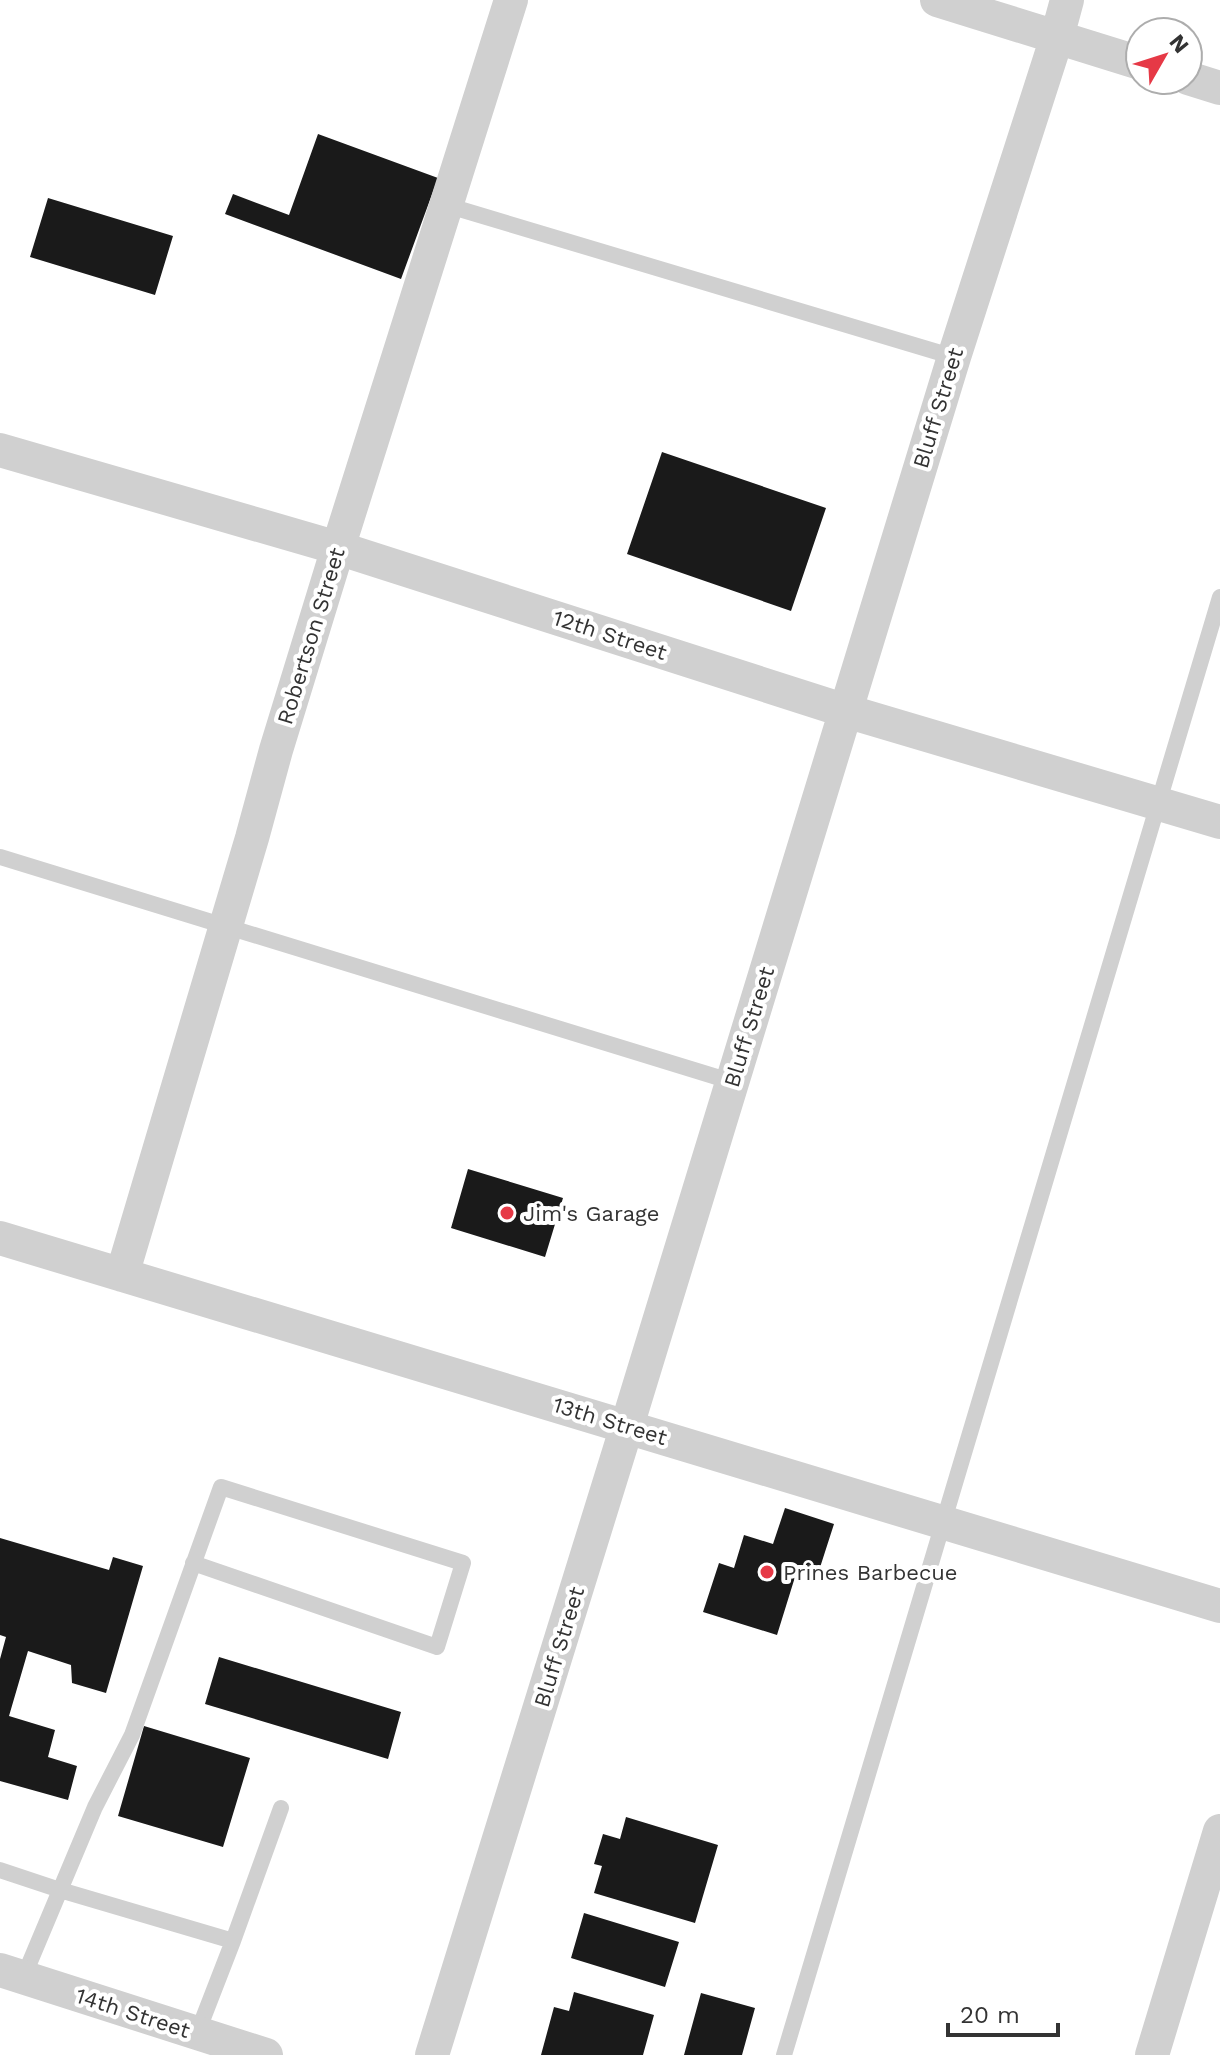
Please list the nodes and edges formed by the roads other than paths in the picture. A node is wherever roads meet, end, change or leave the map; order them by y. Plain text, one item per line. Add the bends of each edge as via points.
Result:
1 (511, 0) edge
2 (937, 0) edge
3 (1067, 0) edge
4 (1057, 37) junction
5 (1124, 58) edge
6 (446, 205) junction
7 (954, 357) junction
8 (0, 450) edge
9 (338, 548) junction
10 (1220, 597) edge
11 (846, 711) junction
12 (1158, 804) junction
13 (1220, 822) edge
14 (0, 857) edge
15 (225, 927) junction
16 (733, 1082) junction
17 (0, 1238) edge
18 (122, 1275) junction
19 (627, 1426) junction
20 (944, 1522) junction
21 (193, 1563) junction
22 (1220, 1606) edge
23 (281, 1808) dead end
24 (1220, 1831) edge
25 (0, 1870) edge
26 (60, 1890) junction
27 (233, 1941) junction
28 (12, 1973) edge
29 (197, 2034) junction
30 (266, 2055) edge
31 (432, 2055) edge
32 (784, 2055) edge
33 (1152, 2055) edge

1 - 6 street, Robertson Street
2 - 4 street
3 - 4 street, Bluff Street
4 - 5 street
4 - 7 street, Bluff Street
6 - 7 lane
6 - 9 street, Robertson Street
7 - 11 street, Bluff Street
8 - 9 street, 12th Street
9 - 11 street, 12th Street
9 - 15 street, Robertson Street
10 - 12 lane
11 - 12 street, 12th Street
11 - 16 street, Bluff Street
12 - 13 street, 12th Street
12 - 20 lane
14 - 15 lane
15 - 16 lane
15 - 18 street, Robertson Street
16 - 19 street, Bluff Street
17 - 18 street, 13th Street
18 - 19 street, 13th Street
19 - 20 street, 13th Street
19 - 31 street, Bluff Street
20 - 22 street, 13th Street
20 - 32 lane
21 - 21 lane via 437,1647 463,1563 221,1487
21 - 26 lane via 132,1735
23 - 27 lane
24 - 33 street
25 - 26 lane
26 - 27 lane
26 - 28 lane
27 - 29 lane
28 - 29 street, 14th Street
29 - 30 street, 14th Street

